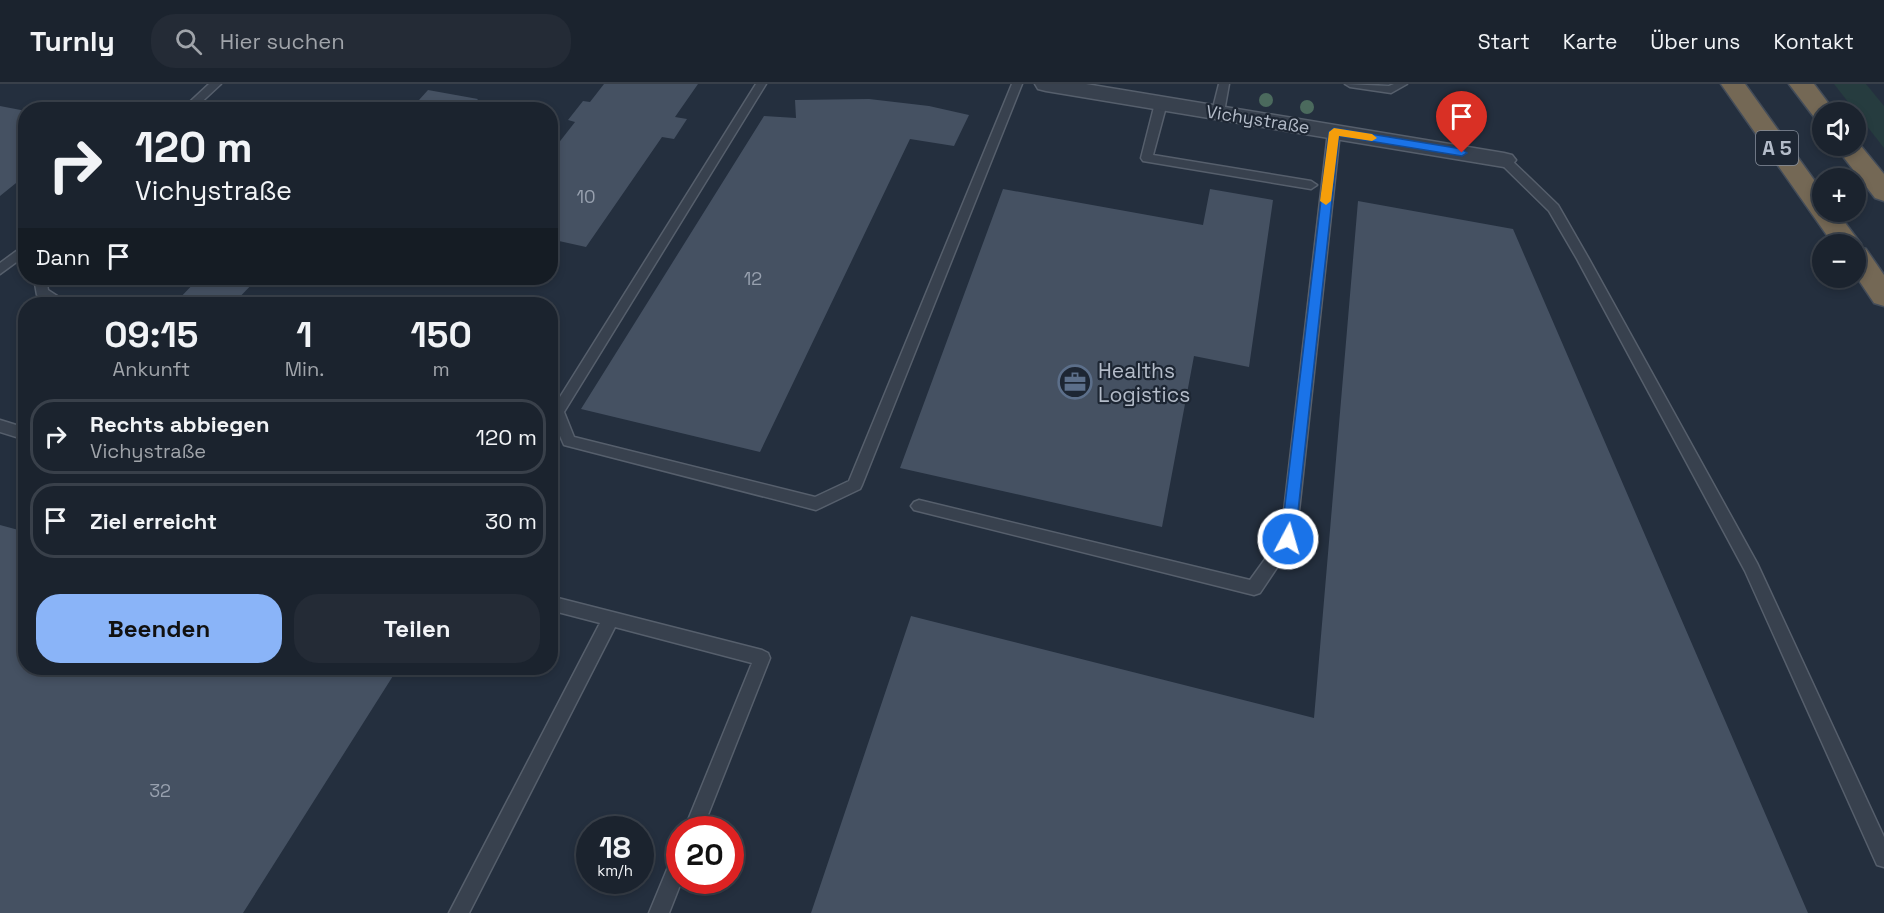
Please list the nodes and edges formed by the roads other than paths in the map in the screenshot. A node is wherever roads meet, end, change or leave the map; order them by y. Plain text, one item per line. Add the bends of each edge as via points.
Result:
1 (216, 84) edge
2 (226, 84) edge
3 (761, 84) edge
4 (1017, 84) edge
5 (1046, 84) edge
6 (1224, 84) edge
7 (1350, 84) edge
8 (1402, 84) edge
9 (1733, 84) edge
10 (1801, 84) edge
11 (195, 102) edge
12 (207, 102) edge
13 (1815, 102) edge
14 (1161, 103) junction
15 (1218, 112) junction
16 (1334, 132) junction
17 (1856, 156) edge
18 (1504, 160) joint
19 (1311, 185) dead end
20 (1884, 192) edge
21 (1812, 195) edge
22 (18, 255) edge
23 (0, 270) edge
24 (1866, 270) edge
25 (41, 285) edge
26 (1884, 296) edge
27 (50, 297) edge
28 (558, 410) edge
29 (558, 414) edge
30 (0, 426) edge
31 (18, 432) edge
32 (919, 506) dead end
33 (558, 605) edge
34 (611, 619) junction
35 (699, 816) edge
36 (1884, 858) edge
37 (667, 894) edge
38 (459, 913) edge
39 (659, 913) edge

1 - 11 lane
2 - 12 lane
3 - 28 lane
4 - 29 lane via 855,485 816,504 569,441
5 - 14 street, Vichystraße
6 - 15 lane
7 - 8 lane via 1391,90
9 - 21 highway, A 5
10 - 13 highway, A 5
14 - 15 street, Vichystraße
14 - 19 lane via 1147,158
15 - 16 street, Vichystraße
16 - 18 street, Vichystraße
16 - 32 lane via 1288,539 1254,588
17 - 20 highway
18 - 36 lane via 1554,208 1583,259 1751,568
22 - 23 lane
24 - 26 highway
25 - 27 lane via 42,292
30 - 31 lane
33 - 34 lane
34 - 35 lane via 762,658
34 - 38 lane
37 - 39 lane

